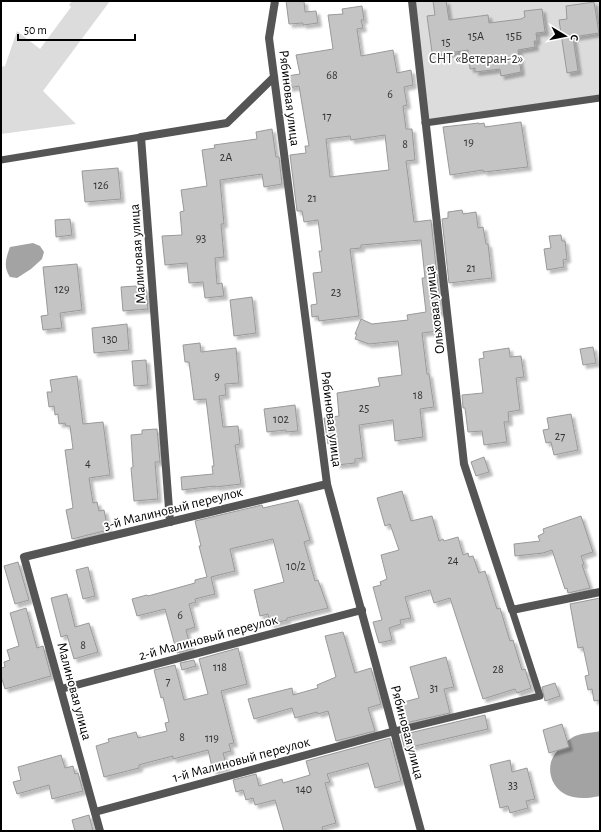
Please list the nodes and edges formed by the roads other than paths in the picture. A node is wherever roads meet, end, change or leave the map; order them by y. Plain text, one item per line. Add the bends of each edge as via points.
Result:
1 (275, 1) edge
2 (412, 1) edge
3 (274, 77) junction
4 (600, 98) edge
5 (425, 123) junction
6 (142, 137) junction
7 (1, 160) edge
8 (327, 484) junction
9 (170, 522) junction
10 (24, 557) joint
11 (600, 592) edge
12 (362, 610) junction
13 (512, 610) junction
14 (61, 689) junction
15 (395, 731) junction
16 (95, 812) junction
17 (100, 831) edge
18 (421, 831) edge

1 - 3 street, Рябиновая улица via 270,38
2 - 5 street, Ольховая улица
3 - 6 street via 227,123
3 - 8 street, Рябиновая улица
4 - 5 lane
5 - 13 street, Ольховая улица via 464,464
6 - 7 lane
6 - 9 street, Малиновая улица
8 - 9 street, 3-й Малиновый переулок
8 - 12 street, Рябиновая улица
9 - 10 street, 3-й Малиновый переулок
10 - 14 street, Малиновая улица
11 - 13 street
12 - 14 street, 2-й Малиновый переулок
12 - 15 street, Рябиновая улица
13 - 15 lane via 540,696
14 - 16 street, Малиновая улица
15 - 16 street, 1-й Малиновый переулок
15 - 18 street, Рябиновая улица
16 - 17 street, Малиновая улица

